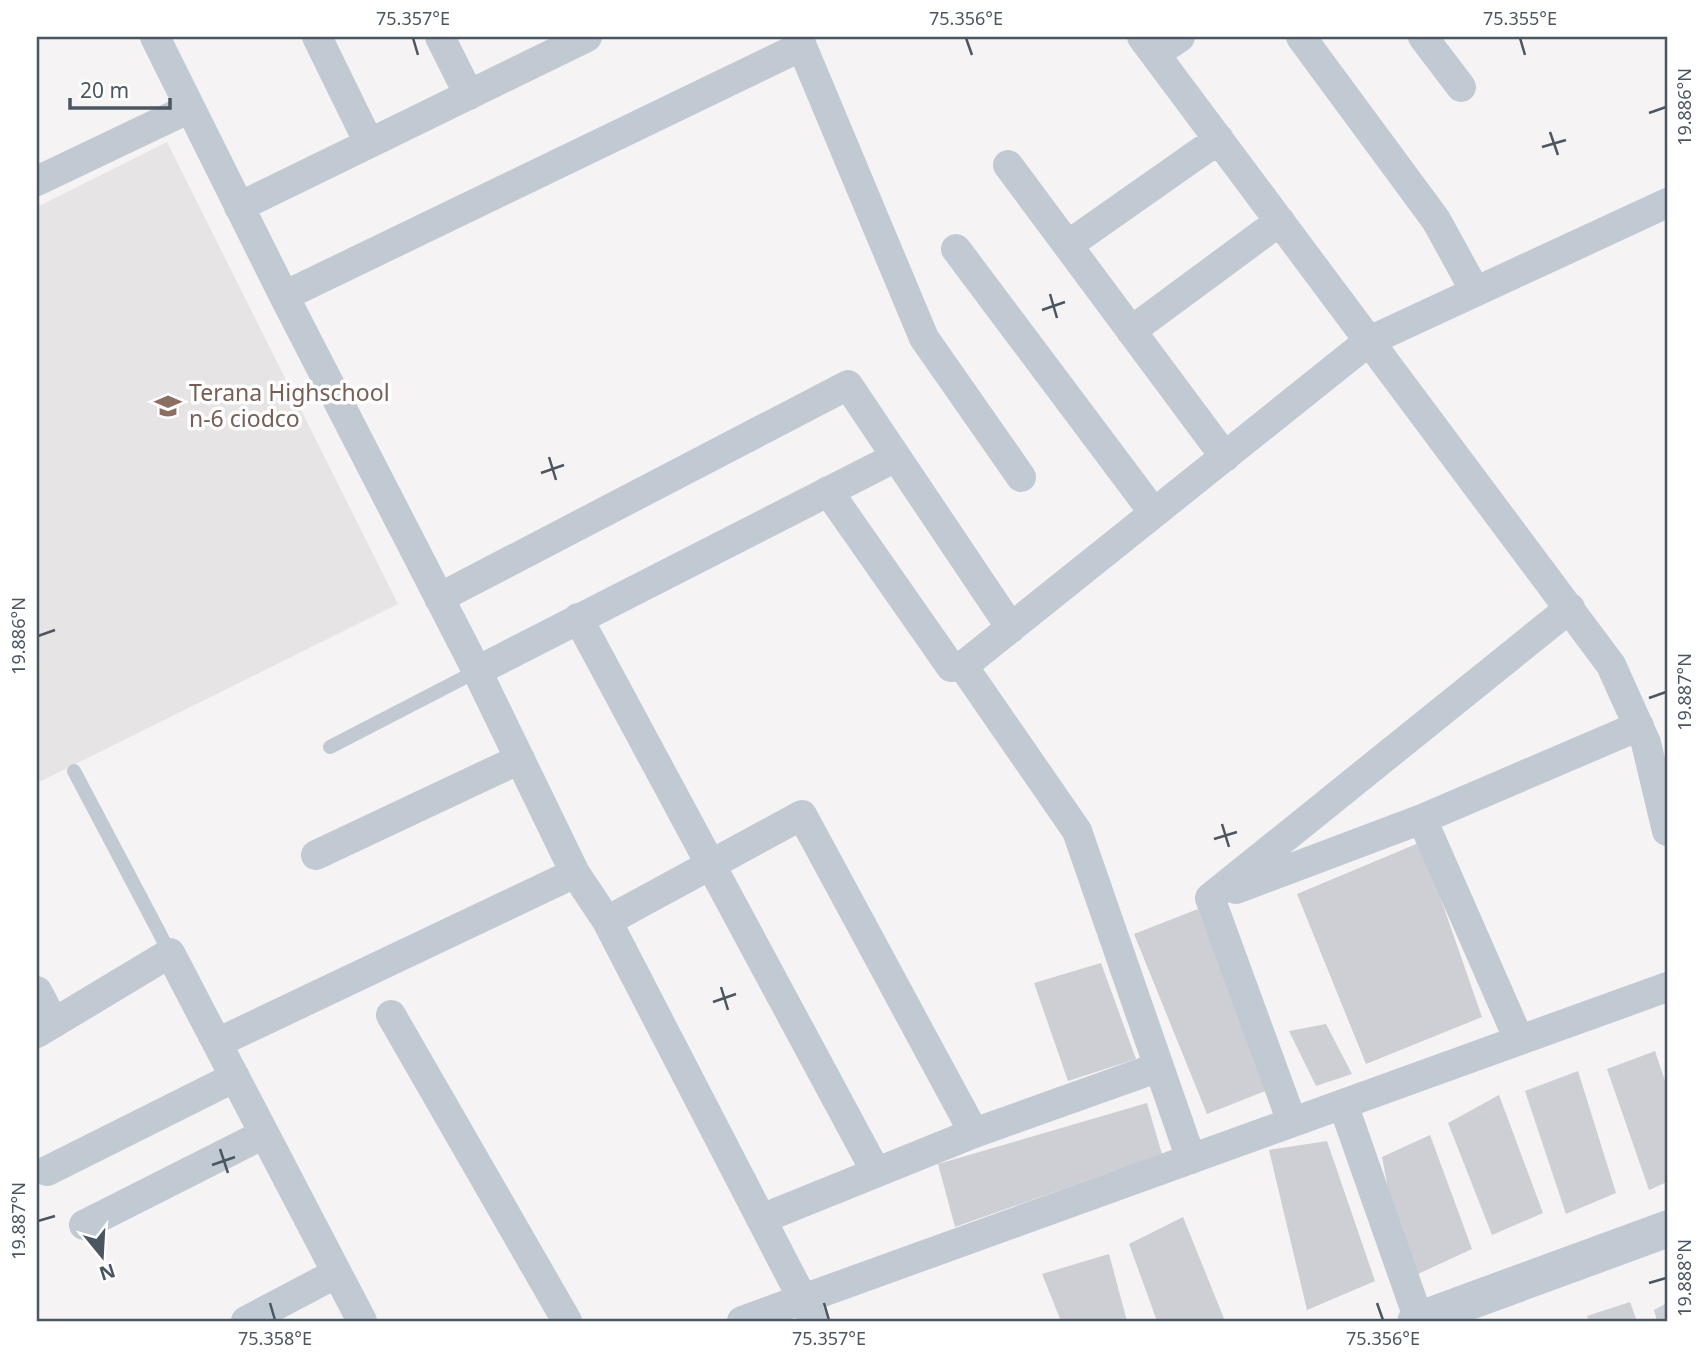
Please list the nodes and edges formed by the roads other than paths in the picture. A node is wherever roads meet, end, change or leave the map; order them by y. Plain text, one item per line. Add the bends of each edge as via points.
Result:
1 (155, 37) edge
2 (317, 37) edge
3 (440, 37) edge
4 (587, 37) edge
5 (1180, 37) edge
6 (1301, 37) edge
7 (1423, 37) edge
8 (800, 41) edge
9 (554, 44) edge
10 (1149, 45) edge
11 (1461, 87) dead end
12 (469, 95) junction
13 (190, 108) junction
14 (1219, 139) junction
15 (369, 143) junction
16 (1008, 165) dead end
17 (37, 181) edge
18 (1667, 203) edge
19 (239, 207) junction
20 (1280, 221) junction
21 (1068, 245) junction
22 (956, 250) dead end
23 (1475, 291) junction
24 (284, 296) junction
25 (1131, 331) junction
26 (1369, 341) junction
27 (896, 457) junction
28 (1225, 457) junction
29 (1021, 477) dead end
30 (828, 491) junction
31 (1154, 513) junction
32 (439, 597) junction
33 (1570, 608) junction
34 (578, 618) junction
35 (1011, 628) junction
36 (963, 666) junction
37 (477, 671) junction
38 (1639, 726) junction
39 (330, 747) dead end
40 (520, 759) junction
41 (74, 771) dead end
42 (1423, 819) junction
43 (1667, 831) edge
44 (316, 855) dead end
45 (712, 864) junction
46 (575, 873) junction
47 (1210, 898) junction
48 (607, 921) junction
49 (170, 953) junction
50 (1667, 987) edge
51 (37, 991) edge
52 (391, 1015) dead end
53 (45, 1028) edge
54 (1519, 1040) junction
55 (217, 1043) junction
56 (1159, 1067) junction
57 (235, 1077) junction
58 (1343, 1104) junction
59 (1292, 1122) junction
60 (974, 1133) junction
61 (264, 1134) junction
62 (1191, 1159) junction
63 (47, 1171) dead end
64 (876, 1172) junction
65 (761, 1219) junction
66 (84, 1225) dead end
67 (1667, 1229) edge
68 (337, 1273) junction
69 (809, 1310) edge
70 (246, 1321) edge
71 (362, 1321) edge
72 (567, 1321) edge
73 (741, 1321) edge
74 (1418, 1321) edge

1 - 13 street
2 - 15 street
3 - 12 street
4 - 9 street
5 - 10 street
6 - 23 street via 1436,220
7 - 11 street
8 - 24 street
8 - 29 street via 923,338
9 - 12 street
10 - 14 street
12 - 15 street
13 - 17 street
13 - 19 street
14 - 20 street
14 - 21 street
15 - 19 street
16 - 21 street
18 - 23 street
19 - 24 street
20 - 25 street
20 - 26 street
21 - 25 street
22 - 31 street
23 - 26 street
24 - 32 street
25 - 28 street
26 - 28 street
26 - 33 street
27 - 30 street
27 - 32 street via 848,385
27 - 35 street
28 - 31 street
30 - 34 street
30 - 36 street via 951,667
31 - 35 street
32 - 37 street
33 - 38 street via 1611,665
33 - 47 street
34 - 37 street
34 - 45 street
35 - 36 street
36 - 56 street via 1077,831
37 - 39 lane
37 - 40 street
38 - 42 street
38 - 43 street
40 - 44 street
40 - 46 street
41 - 49 lane
42 - 47 street
42 - 54 street
45 - 48 street
45 - 60 street via 802,816
45 - 64 street
46 - 48 street
46 - 55 street
47 - 59 street
48 - 65 street
49 - 53 street
49 - 55 street
50 - 54 street
51 - 53 street
52 - 72 street
54 - 58 street
55 - 57 street
56 - 60 street
56 - 62 street
57 - 61 street
57 - 63 street
58 - 59 street
58 - 74 street
59 - 62 street
60 - 64 street
61 - 66 street
61 - 68 street
62 - 69 street
64 - 65 street
65 - 69 street
67 - 74 street
68 - 70 street
68 - 71 street
69 - 73 street

